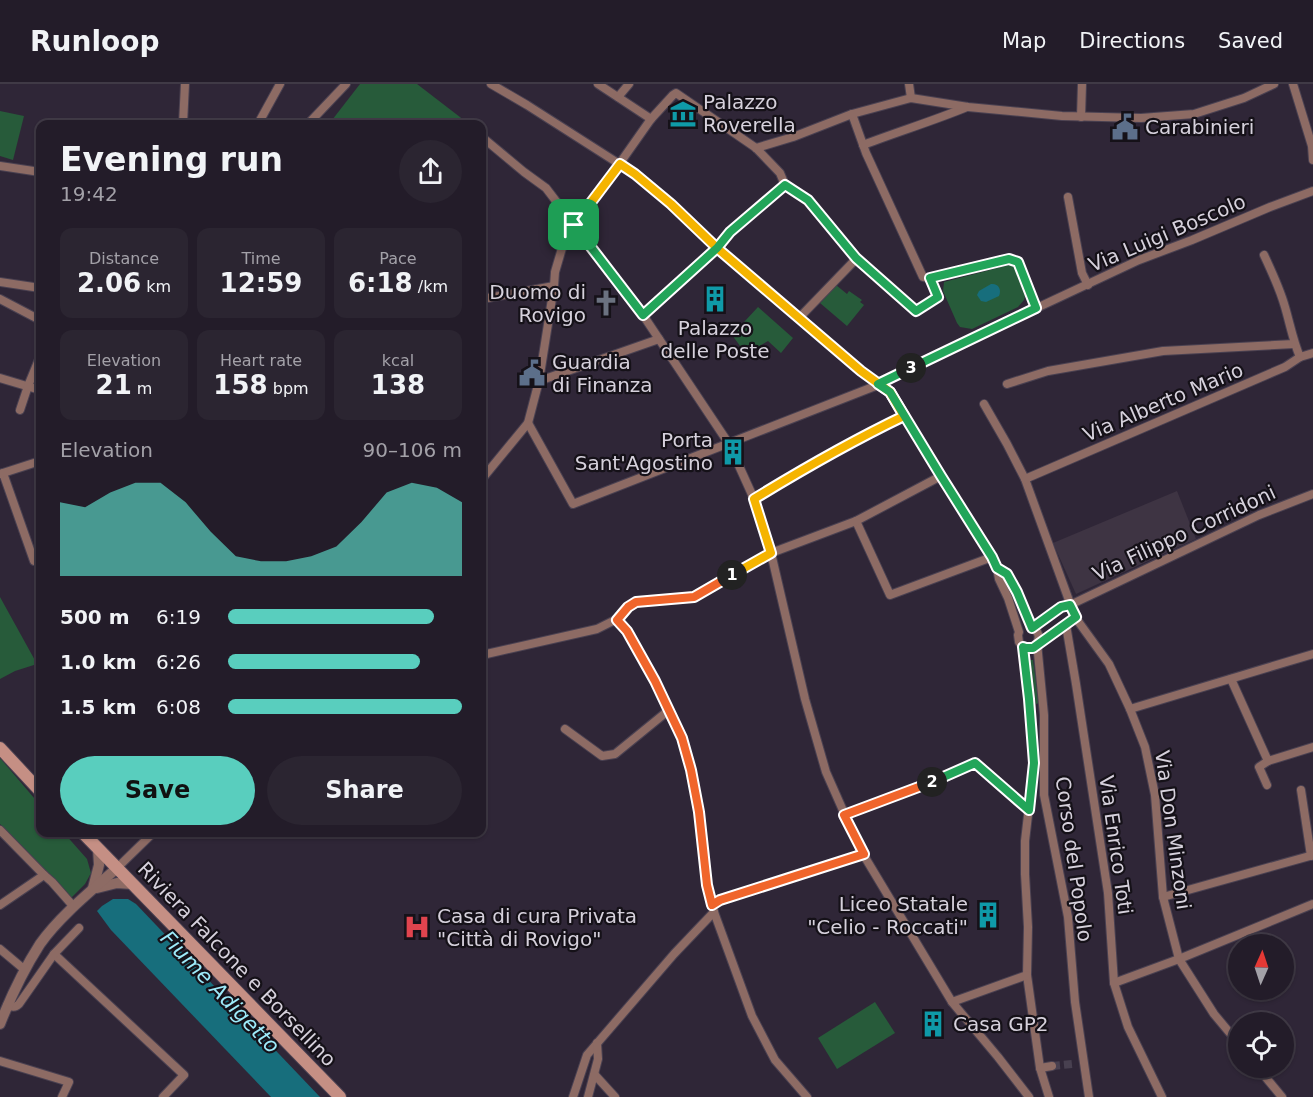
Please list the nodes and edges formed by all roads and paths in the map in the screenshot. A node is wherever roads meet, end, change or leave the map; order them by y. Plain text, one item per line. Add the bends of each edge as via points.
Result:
1 (185, 84) edge
2 (280, 84) edge
3 (346, 84) edge
4 (491, 84) edge
5 (598, 84) edge
6 (629, 84) edge
7 (909, 84) edge
8 (1082, 84) edge
9 (1274, 84) edge
10 (1293, 84) edge
11 (618, 97) junction
12 (911, 98) junction
13 (968, 107) junction
14 (852, 114) junction
15 (1081, 117) junction
16 (651, 119) junction
17 (183, 120) edge
18 (260, 120) edge
19 (312, 120) edge
20 (486, 140) edge
21 (863, 145) junction
22 (756, 148) junction
23 (1313, 160) edge
24 (620, 164) junction
25 (0, 166) edge
26 (36, 171) edge
27 (785, 185) junction
28 (1313, 191) edge
29 (1068, 197) dead end
30 (574, 225) junction
31 (717, 248) junction
32 (1264, 255) dead end
33 (856, 258) junction
34 (930, 278) junction
35 (0, 282) edge
36 (1088, 285) junction
37 (554, 286) junction
38 (36, 287) edge
39 (486, 298) edge
40 (0, 299) edge
41 (1036, 308) junction
42 (643, 315) junction
43 (36, 318) edge
44 (799, 318) junction
45 (659, 339) junction
46 (1294, 344) junction
47 (1313, 353) edge
48 (1300, 357) junction
49 (36, 367) edge
50 (0, 378) edge
51 (539, 381) junction
52 (878, 384) junction
53 (1006, 384) dead end
54 (28, 386) junction
55 (36, 389) edge
56 (984, 404) dead end
57 (20, 410) dead end
58 (904, 416) junction
59 (528, 423) junction
60 (730, 445) junction
61 (735, 457) dead end
62 (36, 462) edge
63 (2, 473) edge
64 (486, 474) edge
65 (941, 476) junction
66 (1025, 480) junction
67 (1313, 494) edge
68 (754, 499) junction
69 (856, 521) junction
70 (771, 553) junction
71 (992, 557) junction
72 (34, 561) dead end
73 (997, 568) junction
74 (1070, 605) junction
75 (1076, 617) junction
76 (617, 620) junction
77 (1066, 626) junction
78 (1032, 628) junction
79 (1019, 632) junction
80 (1038, 643) junction
81 (1023, 647) junction
82 (486, 654) edge
83 (1313, 654) edge
84 (1231, 679) junction
85 (1130, 709) junction
86 (669, 710) junction
87 (565, 729) dead end
88 (1313, 747) edge
89 (0, 748) edge
90 (1268, 761) junction
91 (1267, 786) dead end
92 (36, 787) edge
93 (1301, 790) dead end
94 (1029, 810) junction
95 (844, 815) junction
96 (0, 830) edge
97 (87, 837) edge
98 (149, 837) edge
99 (98, 849) junction
100 (864, 854) junction
101 (1312, 856) edge
102 (117, 868) junction
103 (44, 875) junction
104 (132, 884) junction
105 (93, 889) junction
106 (1163, 897) junction
107 (1313, 904) edge
108 (0, 905) edge
109 (74, 908) junction
110 (713, 908) junction
111 (79, 928) dead end
112 (0, 949) edge
113 (54, 954) junction
114 (1179, 959) junction
115 (25, 970) junction
116 (1027, 975) junction
117 (1113, 983) junction
118 (952, 1002) junction
119 (7, 1005) junction
120 (0, 1024) edge
121 (1228, 1031) edge
122 (597, 1043) junction
123 (0, 1060) edge
124 (1072, 1064) tunnel mouth
125 (1083, 1064) junction
126 (1052, 1066) tunnel mouth
127 (1040, 1068) junction
128 (595, 1074) junction
129 (1266, 1078) edge
130 (62, 1097) edge
131 (163, 1097) edge
132 (340, 1097) edge
133 (573, 1097) edge
134 (588, 1097) edge
135 (615, 1097) edge
136 (807, 1097) edge
137 (1029, 1097) edge
138 (1049, 1097) edge
139 (1089, 1097) edge
140 (1162, 1097) edge
141 (1282, 1097) edge

1 - 17 street
2 - 18 street
3 - 19 street
4 - 24 street, Corso del Popolo
5 - 11 street
6 - 11 street
7 - 12 street
8 - 15 street
9 - 15 street via 1194,114
10 - 23 street
11 - 16 street
12 - 13 street
12 - 14 street
13 - 15 street
13 - 21 street
14 - 21 street
14 - 22 street
16 - 22 street via 676,93
16 - 24 street
20 - 30 street via 546,188
21 - 34 street via 923,277
22 - 27 street via 780,173
24 - 30 street
24 - 31 street, Corso del Popolo via 671,204
25 - 26 street
27 - 31 street
27 - 33 street via 808,200
28 - 36 street, Via Luigi Boscolo via 1139,260
29 - 36 street via 1082,273
30 - 37 street via 565,238
30 - 42 street
31 - 42 street
31 - 44 street, Corso del Popolo
32 - 46 street via 1277,282
33 - 34 street via 916,311 938,297
33 - 44 street
34 - 41 street via 1009,259 1018,262
35 - 38 street
36 - 41 street, Via Luigi Boscolo
37 - 39 street
37 - 51 street
40 - 43 street
41 - 52 street, Via Luigi Boscolo
42 - 45 street
44 - 52 street, Corso del Popolo
45 - 51 street
45 - 60 street
46 - 48 street
46 - 53 street via 1163,351 1048,371
47 - 48 street, Via Alberto Mario
48 - 66 street, Via Alberto Mario via 1285,367
49 - 54 street
50 - 54 street
51 - 59 street
52 - 58 street, Corso del Popolo via 890,392
52 - 60 street, Via Luigi Boscolo
54 - 55 street
54 - 57 street
56 - 66 street, Via Don Minzoni
58 - 65 street, Corso del Popolo
58 - 68 street via 798,471
59 - 60 street, Via Luigi Boscolo via 573,504
59 - 64 street
61 - 68 street
62 - 63 street
63 - 72 street
65 - 69 street
65 - 71 street, Corso del Popolo
66 - 74 street, Via Don Minzoni
67 - 74 street, Via Filippo Corridoni via 1228,529
68 - 70 street
69 - 70 street
69 - 71 street via 890,595
70 - 76 street via 694,597 636,602
70 - 95 street via 805,699 826,772
71 - 73 street, Corso del Popolo
73 - 78 street, Corso del Popolo via 1007,574
73 - 79 street, Corso del Popolo
74 - 75 street, Via Don Minzoni
74 - 78 street, Via Filippo Corridoni
75 - 77 street
75 - 85 street, Via Don Minzoni via 1109,664
76 - 82 street via 597,629
76 - 86 street via 627,631
77 - 80 street
77 - 117 street, Via Enrico Toti via 1108,893
78 - 79 street via 1025,627
78 - 80 street, Corso del Popolo via 1039,634
79 - 81 street, Corso del Popolo via 1018,642
80 - 81 street via 1033,648
80 - 125 street, Corso del Popolo via 1044,715 1044,795 1068,917
81 - 94 street, Corso del Popolo via 1034,763
83 - 84 street
84 - 85 street
84 - 90 street
85 - 106 street, Via Don Minzoni via 1145,747 1155,795
86 - 87 street via 615,754 602,756
86 - 110 street via 691,770
88 - 90 street
89 - 92 main road
90 - 91 street via 1259,767
93 - 101 street
94 - 95 street via 975,763
94 - 116 street, Corso del Popolo via 1025,841
95 - 100 street
96 - 103 street
97 - 99 main road, Riviera Falcone e Borsellino
98 - 102 street
99 - 102 main road, Riviera Falcone e Borsellino
99 - 105 street
100 - 110 street via 720,900
100 - 118 street
101 - 106 street
102 - 104 main road, Riviera Falcone e Borsellino
102 - 105 street
103 - 108 street
103 - 109 street
104 - 105 street
104 - 132 main road, Riviera Falcone e Borsellino
105 - 109 street
106 - 114 street, Via Don Minzoni
107 - 114 street
109 - 115 street via 41,943
110 - 122 street
110 - 136 street via 752,1016 775,1060
111 - 113 street
112 - 115 street
113 - 119 street via 18,1004
113 - 131 street via 184,1075
114 - 117 street
114 - 121 street, Via Don Minzoni
115 - 119 street
116 - 118 street
116 - 127 street, Corso del Popolo
117 - 140 street, Via Enrico Toti via 1128,1027
118 - 137 street
119 - 120 street
122 - 128 street
122 - 133 street via 586,1055
123 - 130 street via 69,1082
124 - 125 street
125 - 139 street, Corso del Popolo
126 - 127 street
127 - 138 street, Corso del Popolo
128 - 134 street
128 - 135 street
129 - 141 street

